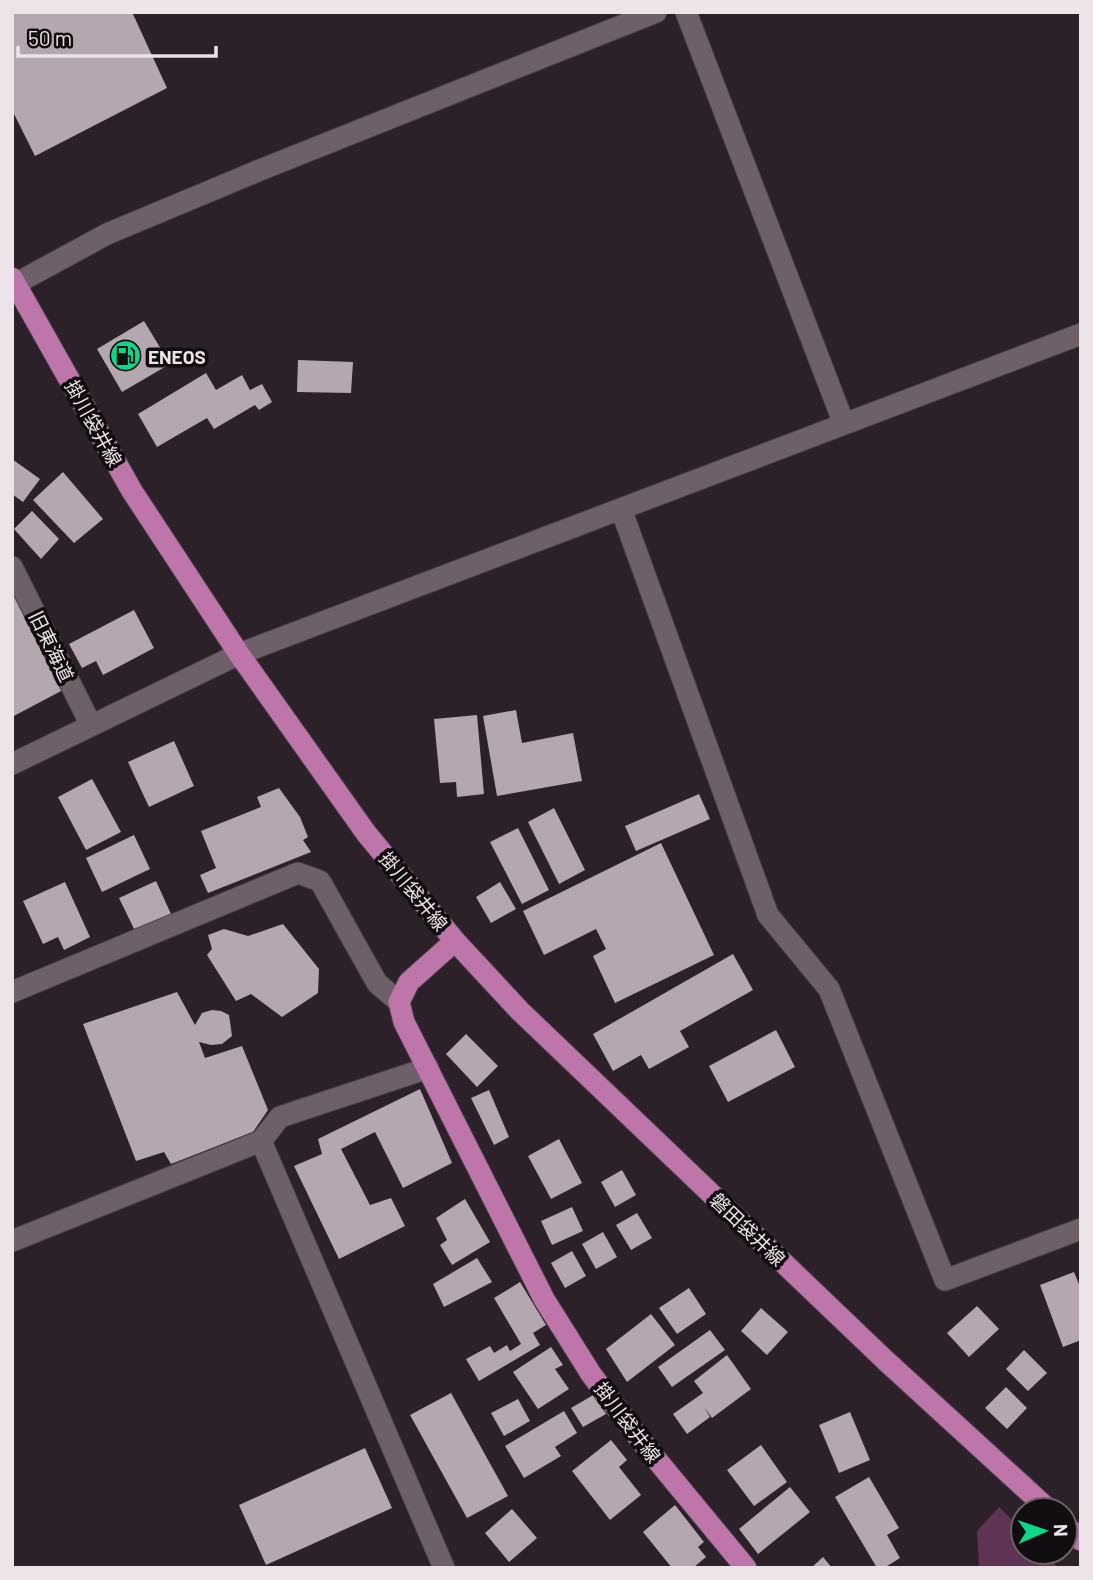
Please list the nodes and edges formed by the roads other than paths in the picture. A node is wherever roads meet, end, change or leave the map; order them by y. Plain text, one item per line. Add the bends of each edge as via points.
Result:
1 (656, 12) edge
2 (686, 12) edge
3 (14, 281) edge
4 (1081, 334) edge
5 (844, 424) junction
6 (621, 509) junction
7 (12, 567) edge
8 (239, 654) junction
9 (91, 725) junction
10 (12, 764) edge
11 (455, 941) junction
12 (12, 992) edge
13 (399, 1002) junction
14 (428, 1068) junction
15 (261, 1141) junction
16 (1081, 1229) edge
17 (12, 1241) edge
18 (1034, 1496) edge
19 (444, 1568) edge
20 (746, 1568) edge

1 - 3 street via 107,234
2 - 5 street
3 - 8 main road, 掛川袋井線 via 132,491
4 - 5 street
5 - 6 street
6 - 8 street
6 - 16 street via 768,915 829,989 945,1280
7 - 9 street, 旧東海道
8 - 9 street
8 - 11 main road, 掛川袋井線 via 366,833
9 - 10 street
11 - 13 main road, 掛川袋井線 via 409,982
11 - 18 main road, 磐田袋井線 via 551,1040
12 - 13 street via 298,873 320,881 377,983
13 - 14 main road, 掛川袋井線
14 - 15 street via 280,1117
14 - 20 main road, 掛川袋井線 via 544,1299 642,1442
15 - 17 street
15 - 19 street

